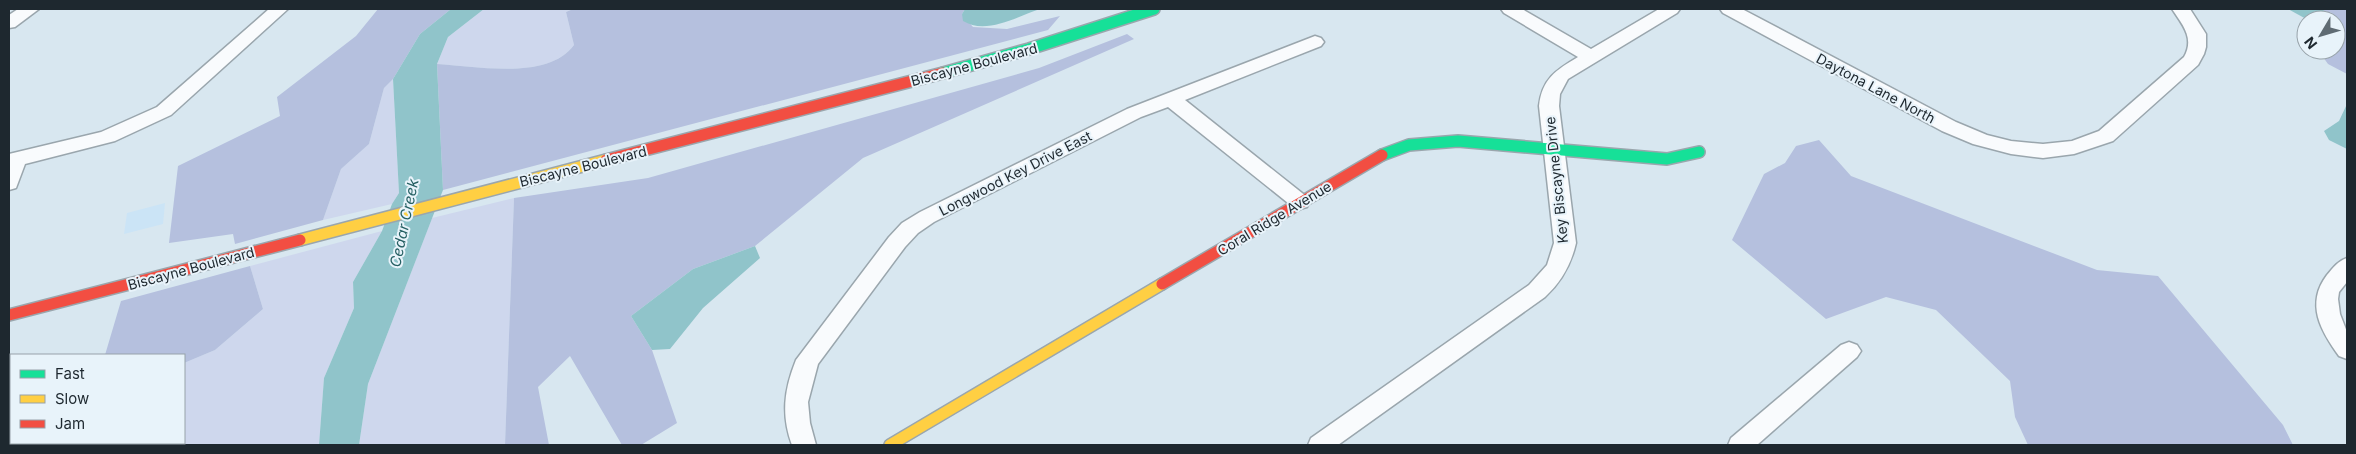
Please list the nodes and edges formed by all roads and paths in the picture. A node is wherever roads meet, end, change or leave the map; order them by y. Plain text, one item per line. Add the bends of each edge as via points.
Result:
1 (30, 9) edge
2 (279, 9) edge
3 (1154, 9) edge
4 (1510, 9) edge
5 (1671, 9) edge
6 (1729, 9) edge
7 (2181, 9) edge
8 (9, 23) edge
9 (1315, 42) dead end
10 (1590, 56) junction
11 (1170, 98) junction
12 (1554, 150) junction
13 (1699, 152) dead end
14 (12, 161) edge
15 (9, 183) edge
16 (1300, 202) junction
17 (2347, 266) edge
18 (9, 315) edge
19 (2347, 350) edge
20 (1849, 351) dead end
21 (804, 445) edge
22 (890, 445) edge
23 (1320, 445) edge
24 (1740, 445) edge

1 - 8 street
2 - 14 street via 164,111 99,140
3 - 18 street, Biscayne Boulevard via 943,73
4 - 10 street
5 - 10 street, Key Biscayne Drive
6 - 7 street, Daytona Lane North via 1952,129 1981,140 2029,150 2073,148 2106,136 2196,55 2198,36
9 - 11 street, Longwood Key Drive East
10 - 12 street, Key Biscayne Drive via 1561,76 1550,94
11 - 16 street
11 - 21 street, Longwood Key Drive East via 1116,121 910,228 808,360 795,401 796,427
12 - 13 street, Coral Ridge Avenue via 1667,159
12 - 16 street, Coral Ridge Avenue via 1458,141 1410,144 1376,158
12 - 23 street, Key Biscayne Drive via 1565,242 1562,257 1550,280
14 - 15 street
16 - 22 street, Coral Ridge Avenue
17 - 19 street via 2328,292 2327,309
20 - 24 street

